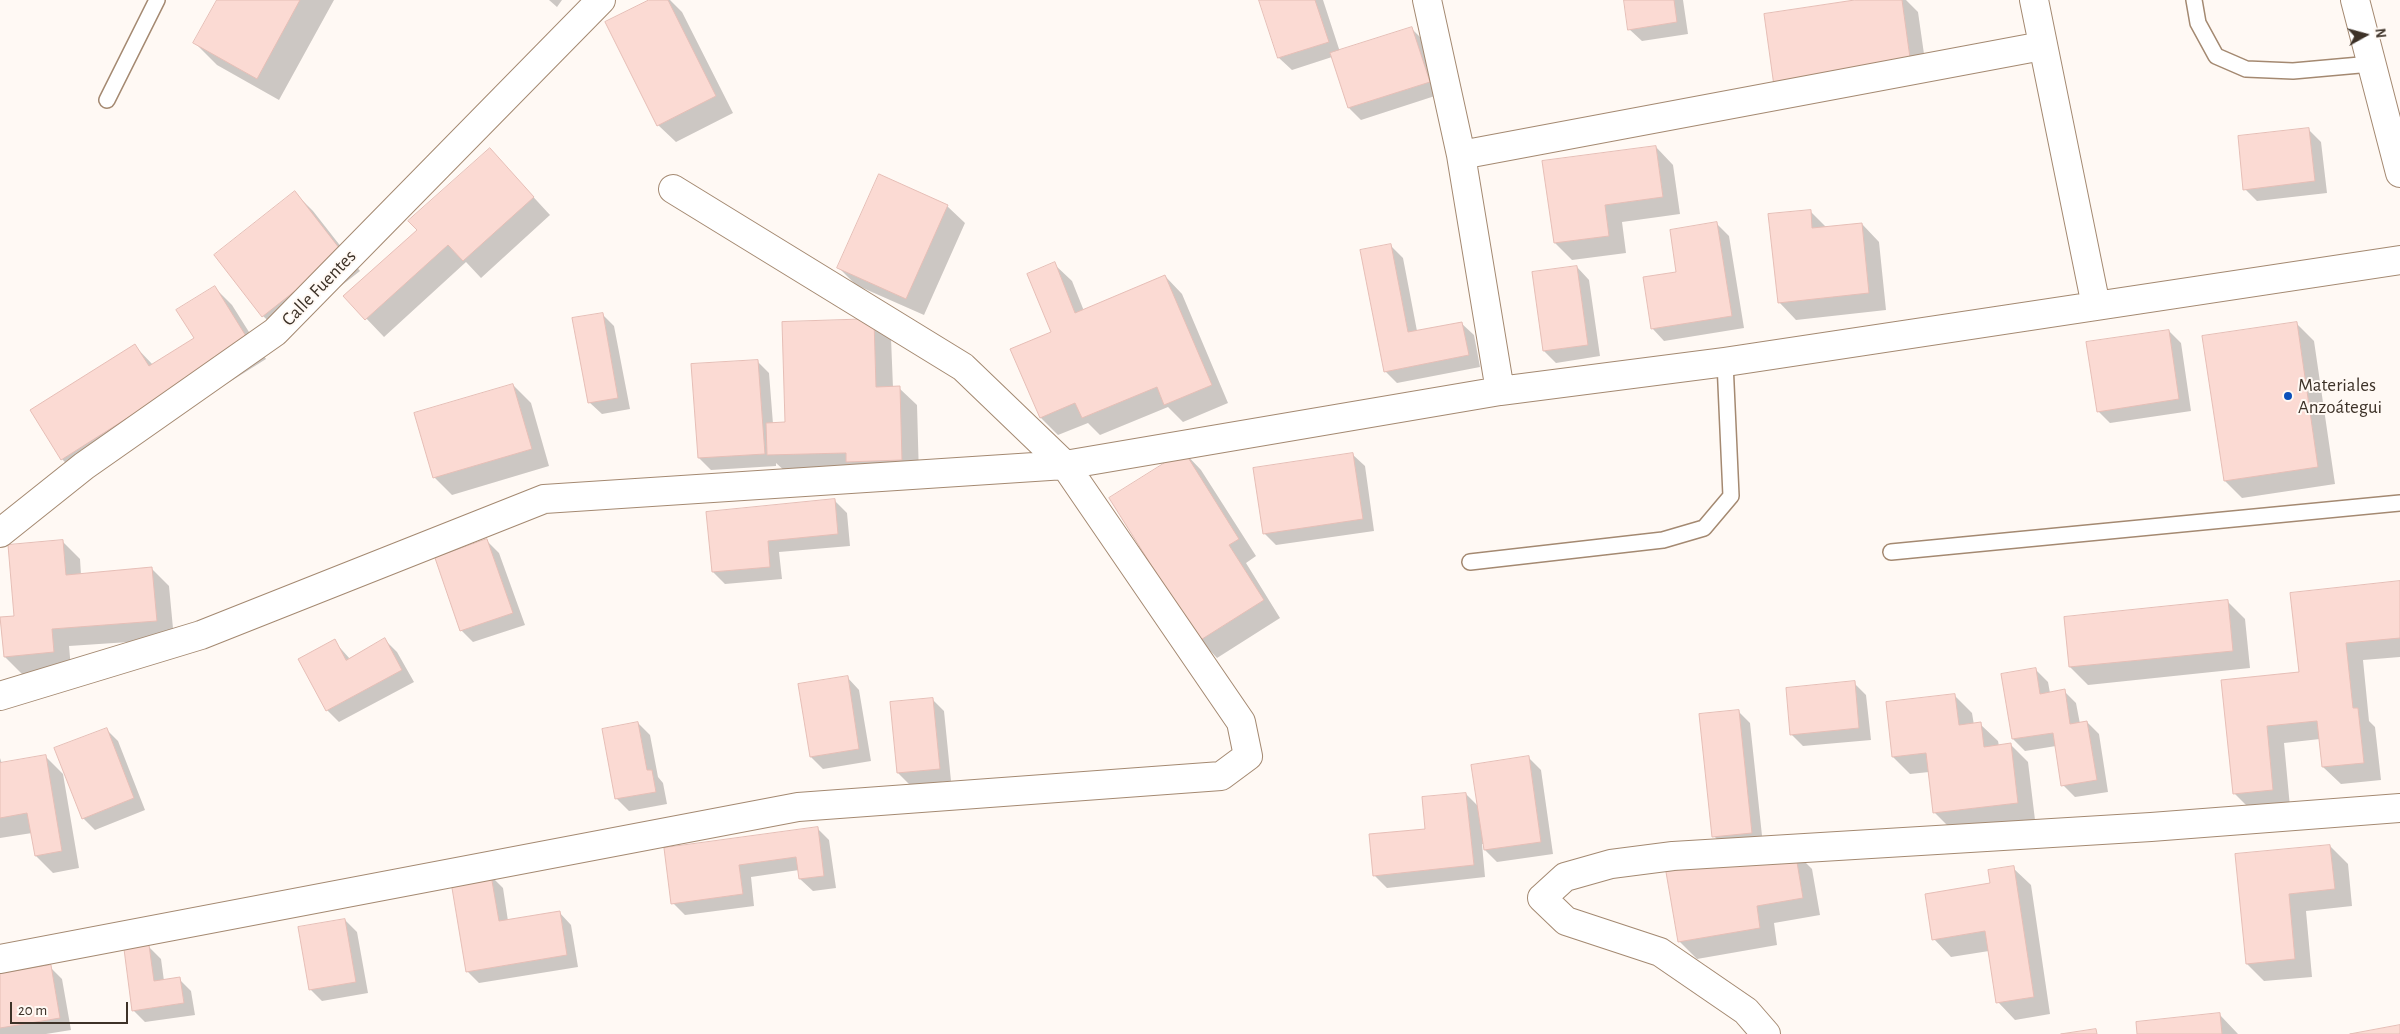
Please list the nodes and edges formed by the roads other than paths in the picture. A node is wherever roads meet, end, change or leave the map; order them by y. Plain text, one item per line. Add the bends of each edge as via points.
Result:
1 (156, 0) edge
2 (601, 0) edge
3 (1427, 0) edge
4 (2034, 0) edge
5 (2194, 0) edge
6 (2355, 0) edge
7 (2042, 46) junction
8 (2371, 64) junction
9 (107, 100) dead end
10 (1461, 155) junction
11 (2400, 173) edge
12 (673, 189) dead end
13 (2400, 260) edge
14 (2096, 306) junction
15 (1725, 362) junction
16 (1500, 391) junction
17 (1065, 465) junction
18 (2400, 503) edge
19 (0, 533) edge
20 (1891, 552) dead end
21 (1470, 562) dead end
22 (0, 696) edge
23 (2400, 808) edge
24 (0, 959) edge
25 (1766, 1034) edge

1 - 9 lane
2 - 19 main road, Calle Fuentes via 275,332 84,466
3 - 10 main road
4 - 7 main road
5 - 8 lane via 2198,23 2216,56 2246,69 2293,71
6 - 8 main road
7 - 10 main road
7 - 14 main road
8 - 11 main road
10 - 16 main road
12 - 17 main road via 964,367
13 - 14 main road
14 - 15 main road
15 - 16 main road
15 - 21 lane via 1731,496 1704,528 1663,540
16 - 17 main road
17 - 22 main road via 544,499 200,635
17 - 24 main road via 1241,722 1248,756 1220,776 798,807
18 - 20 lane
23 - 25 main road via 2152,827 1673,856 1611,864 1565,876 1542,898 1566,920 1660,952 1746,1011

